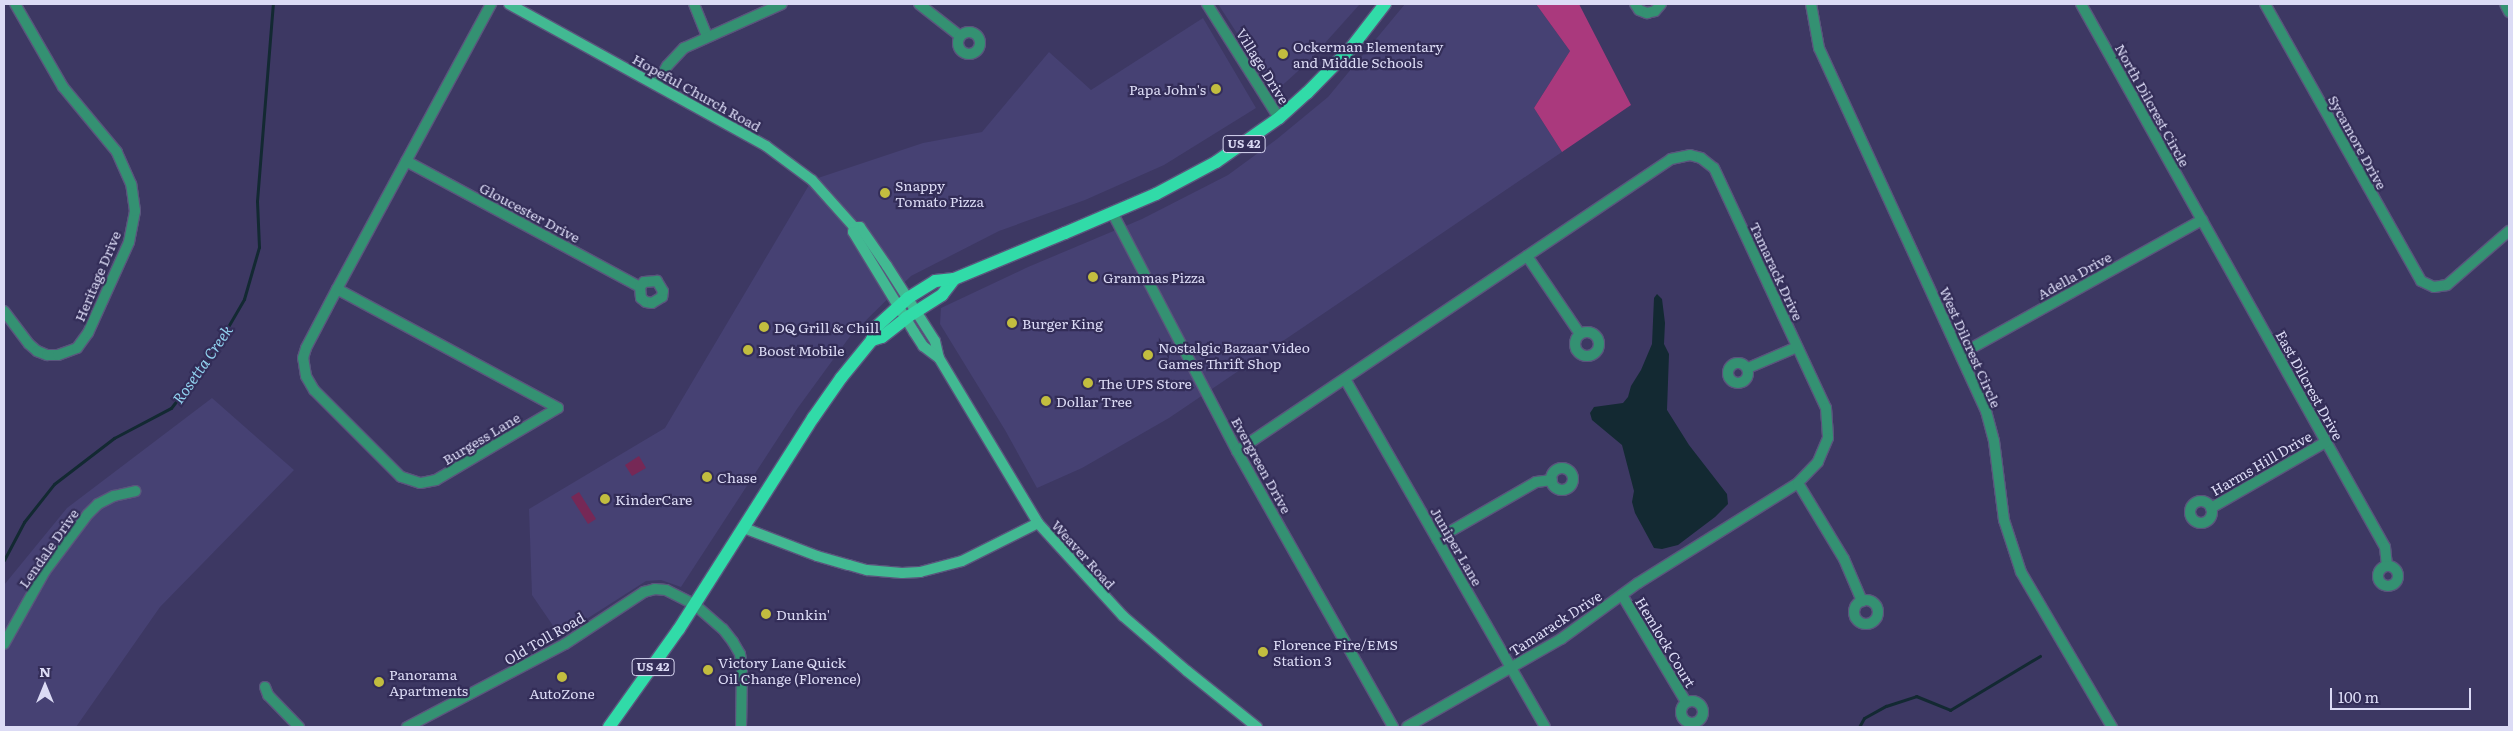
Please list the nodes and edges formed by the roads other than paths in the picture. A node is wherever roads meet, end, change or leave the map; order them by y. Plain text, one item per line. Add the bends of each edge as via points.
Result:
1 (14, 4) edge
2 (491, 4) edge
3 (509, 4) edge
4 (694, 4) edge
5 (782, 4) edge
6 (919, 4) edge
7 (1207, 4) edge
8 (1386, 4) edge
9 (1635, 4) edge
10 (1661, 4) edge
11 (1811, 4) edge
12 (2081, 4) edge
13 (2265, 4) edge
14 (2505, 4) edge
15 (2509, 12) edge
16 (960, 36) dead end
17 (707, 37) junction
18 (656, 85) junction
19 (1279, 118) junction
20 (406, 161) junction
21 (1112, 212) junction
22 (2202, 220) junction
23 (2509, 231) edge
24 (1528, 256) junction
25 (954, 279) junction
26 (640, 287) dead end
27 (337, 289) junction
28 (903, 302) junction
29 (4, 311) edge
30 (911, 315) junction
31 (1580, 334) dead end
32 (872, 340) junction
33 (1797, 347) junction
34 (1961, 354) junction
35 (1748, 368) dead end
36 (1345, 379) junction
37 (2326, 442) junction
38 (1238, 451) junction
39 (1552, 480) dead end
40 (1798, 483) junction
41 (135, 491) dead end
42 (2211, 508) dead end
43 (1038, 523) junction
44 (744, 528) junction
45 (1437, 539) junction
46 (2387, 566) dead end
47 (1622, 595) junction
48 (1862, 601) dead end
49 (694, 604) junction
50 (4, 644) edge
51 (1511, 668) junction
52 (265, 687) dead end
53 (1686, 702) dead end
54 (299, 727) edge
55 (407, 727) edge
56 (609, 727) edge
57 (741, 727) edge
58 (1256, 727) edge
59 (1393, 727) edge
60 (1407, 727) edge
61 (1546, 727) edge
62 (2112, 727) edge

1 - 29 street, Heritage Drive via 63,87 117,152 131,184 135,211 128,242 88,333 77,348 58,355 37,351
2 - 20 street, Burgess Lane
3 - 18 main road, Hopeful Church Road
4 - 17 street
5 - 17 street
6 - 16 street
7 - 19 street, Village Drive
8 - 19 main road, US 42 via 1330,71
9 - 10 street via 1647,13 1655,11
11 - 34 street, West Dilcrest Circle via 1819,48
12 - 22 street, North Dilcrest Circle
13 - 23 street, Sycamore Drive via 2415,273 2425,284 2441,287 2452,282
14 - 15 street
17 - 18 street via 674,56
18 - 28 main road, Hopeful Church Road via 789,162 832,200 854,227 860,227
19 - 21 main road, US 42 via 1216,162 1156,194
20 - 26 street, Gloucester Drive
20 - 27 street, Burgess Lane
21 - 25 main road, US 42
21 - 38 street, Evergreen Drive
22 - 34 street, Adella Drive
22 - 37 street, East Dilcrest Drive
24 - 31 street
24 - 33 street, Tamarack Drive via 1671,159 1684,155 1701,158 1710,163 1718,176
24 - 36 street, Tamarack Drive
25 - 28 main road, US 42 via 935,282
25 - 30 main road, US 42 via 942,295
27 - 27 street, Burgess Lane via 306,348 303,358 306,376 314,390 401,477 420,483 436,480 558,408
28 - 30 main road, Weaver Road
28 - 32 main road, US 42 via 874,328
30 - 32 main road, US 42 via 882,337
30 - 43 main road, Weaver Road via 935,341 939,358
32 - 44 main road, US 42 via 813,418
33 - 35 street
33 - 40 street, Tamarack Drive via 1823,400 1828,426 1828,438 1818,462
34 - 62 street, West Dilcrest Circle via 1991,427 2004,520 2021,572
36 - 38 street, Tamarack Drive
36 - 45 street, Juniper Lane
37 - 42 street, Harms Hill Drive
37 - 46 street, East Dilcrest Drive via 2385,547
38 - 59 street, Evergreen Drive
39 - 45 street via 1536,482
40 - 47 street, Tamarack Drive
40 - 48 street via 1844,559
41 - 50 street, Lendale Drive via 114,496 98,504 88,514 45,571
43 - 44 main road via 962,561 902,574 867,570 817,556
43 - 58 main road, Weaver Road via 1123,616
44 - 49 main road, US 42
45 - 51 street, Juniper Lane
47 - 51 street, Tamarack Drive via 1578,628
47 - 53 street, Hemlock Court
49 - 55 street, Old Toll Road via 666,590 644,592 565,644
49 - 56 main road, US 42
49 - 57 street, Old Toll Road via 723,629 740,654
51 - 60 street, Tamarack Drive
51 - 61 street, Juniper Lane
52 - 54 street via 268,695

